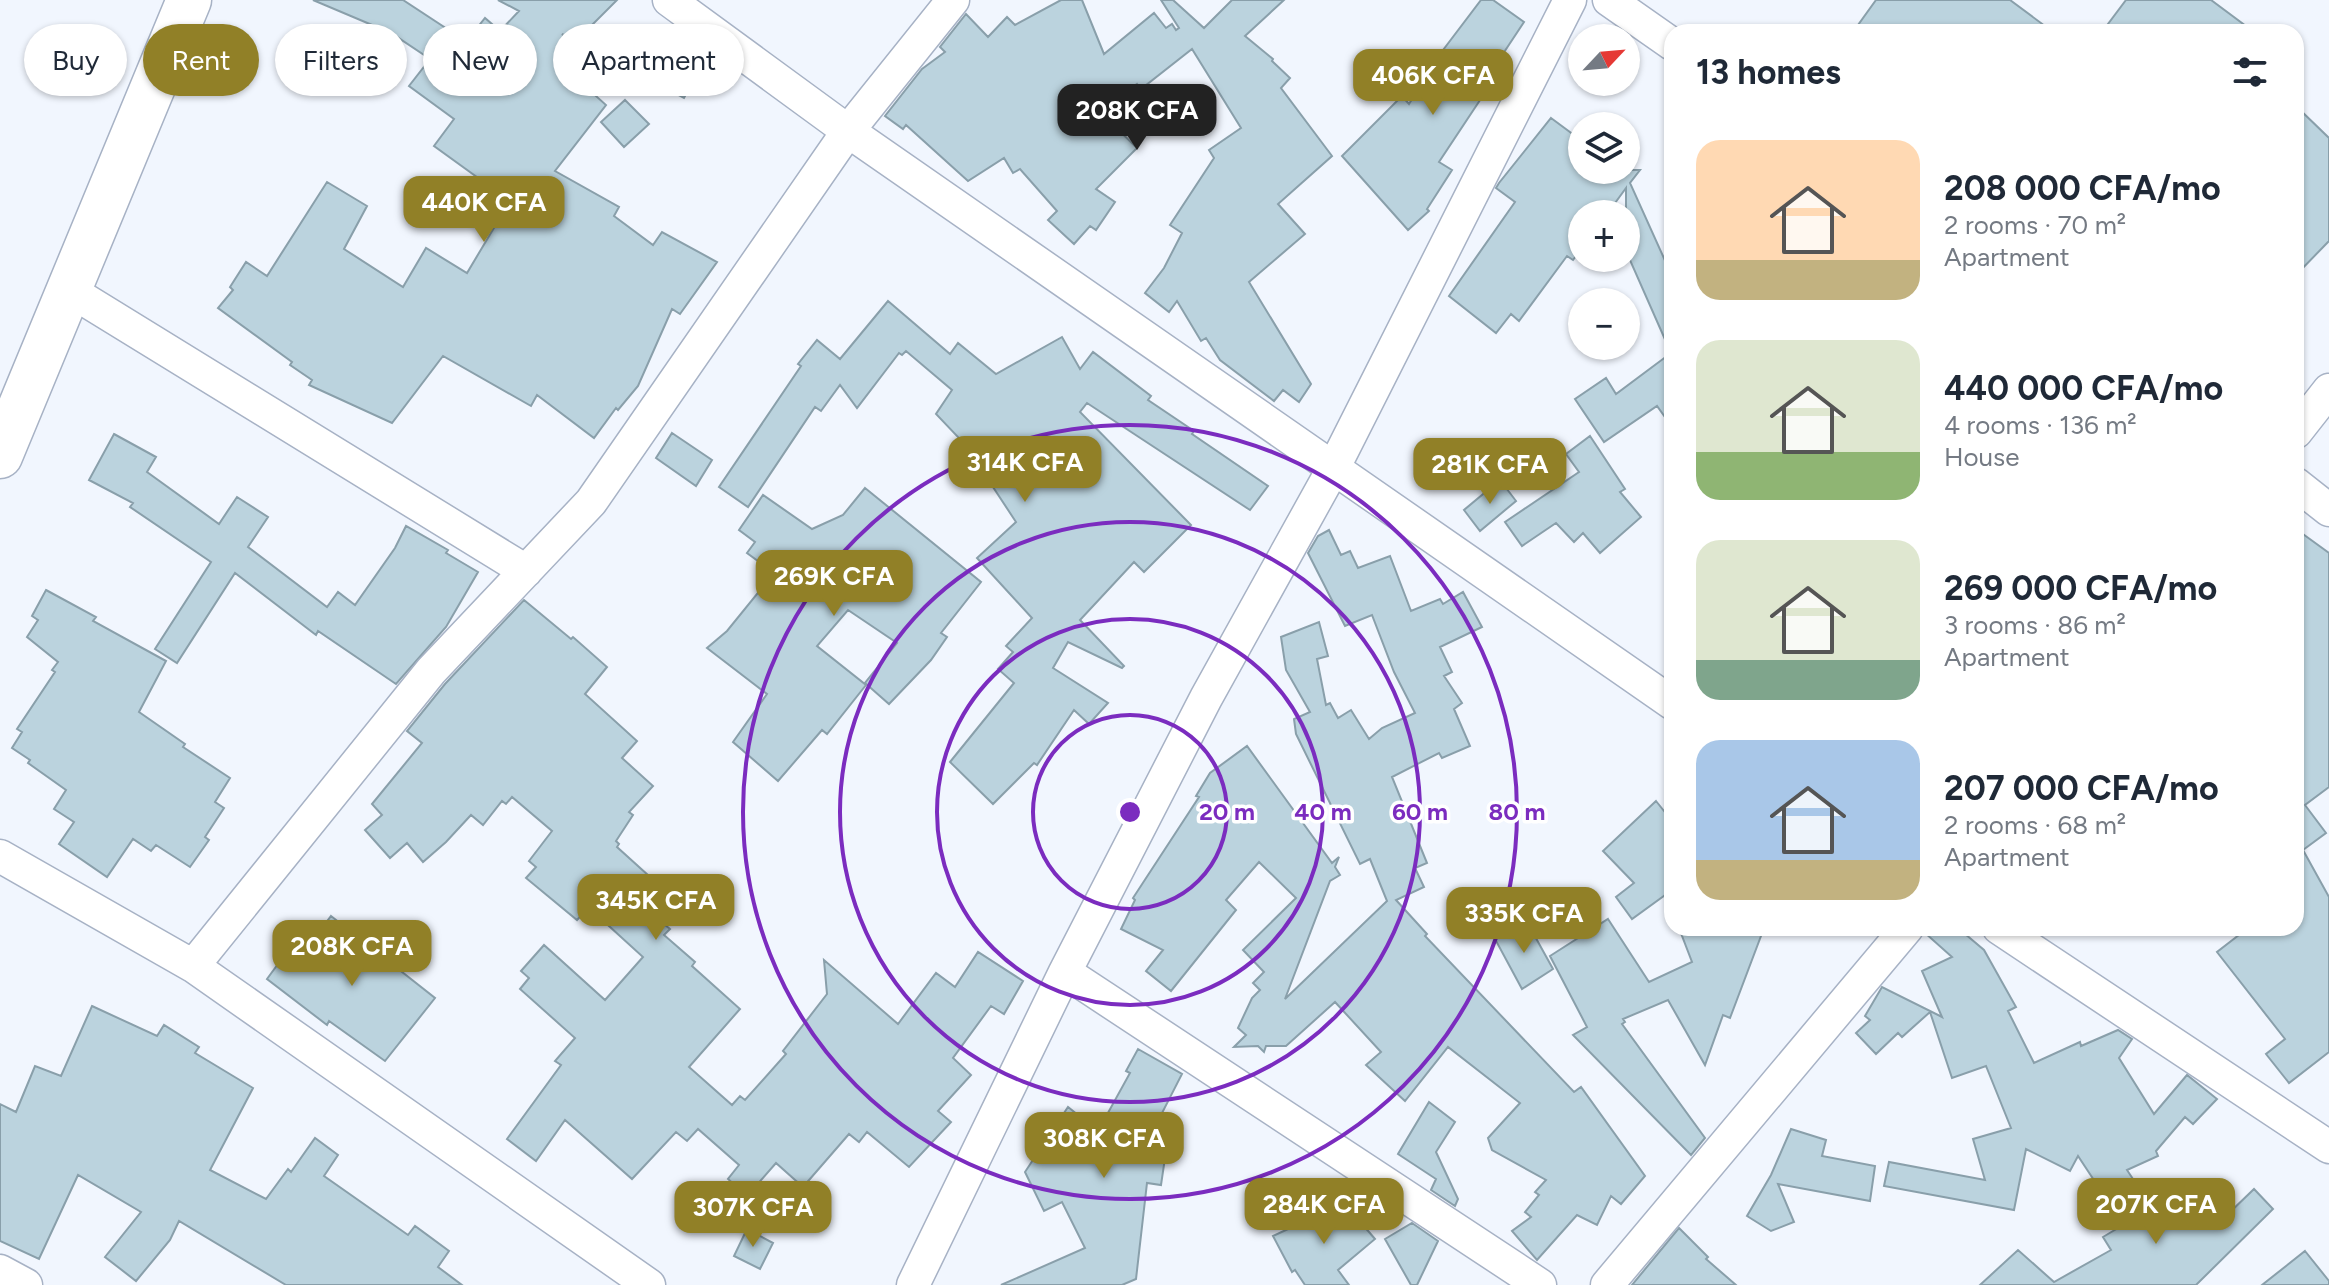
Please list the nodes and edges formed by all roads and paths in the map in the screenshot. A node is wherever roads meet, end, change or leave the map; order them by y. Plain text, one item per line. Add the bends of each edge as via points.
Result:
1 (669, 0) edge
2 (953, 0) edge
3 (1570, 0) edge
4 (1609, 0) edge
5 (180, 6) edge
6 (1664, 38) edge
7 (848, 131) junction
8 (69, 290) junction
9 (2329, 390) edge
10 (2304, 422) edge
11 (0, 456) edge
12 (1333, 469) junction
13 (2304, 490) edge
14 (2329, 510) edge
15 (526, 571) junction
16 (1664, 697) edge
17 (0, 856) edge
18 (1900, 936) edge
19 (2011, 936) edge
20 (193, 966) junction
21 (1065, 972) junction
22 (2329, 1147) edge
23 (0, 1271) edge
24 (26, 1285) edge
25 (649, 1285) edge
26 (913, 1285) edge
27 (1540, 1285) edge
28 (1607, 1285) edge

1 - 7 street
2 - 7 street
3 - 12 street
4 - 6 street
5 - 8 main road
7 - 12 street
7 - 15 street via 591,502
8 - 11 main road
8 - 15 street
9 - 10 street
12 - 16 street
12 - 21 street via 1206,698
13 - 14 street
15 - 20 street via 431,671
17 - 20 street
18 - 28 street
19 - 22 street
20 - 25 street
21 - 26 street
21 - 27 street
23 - 24 street

